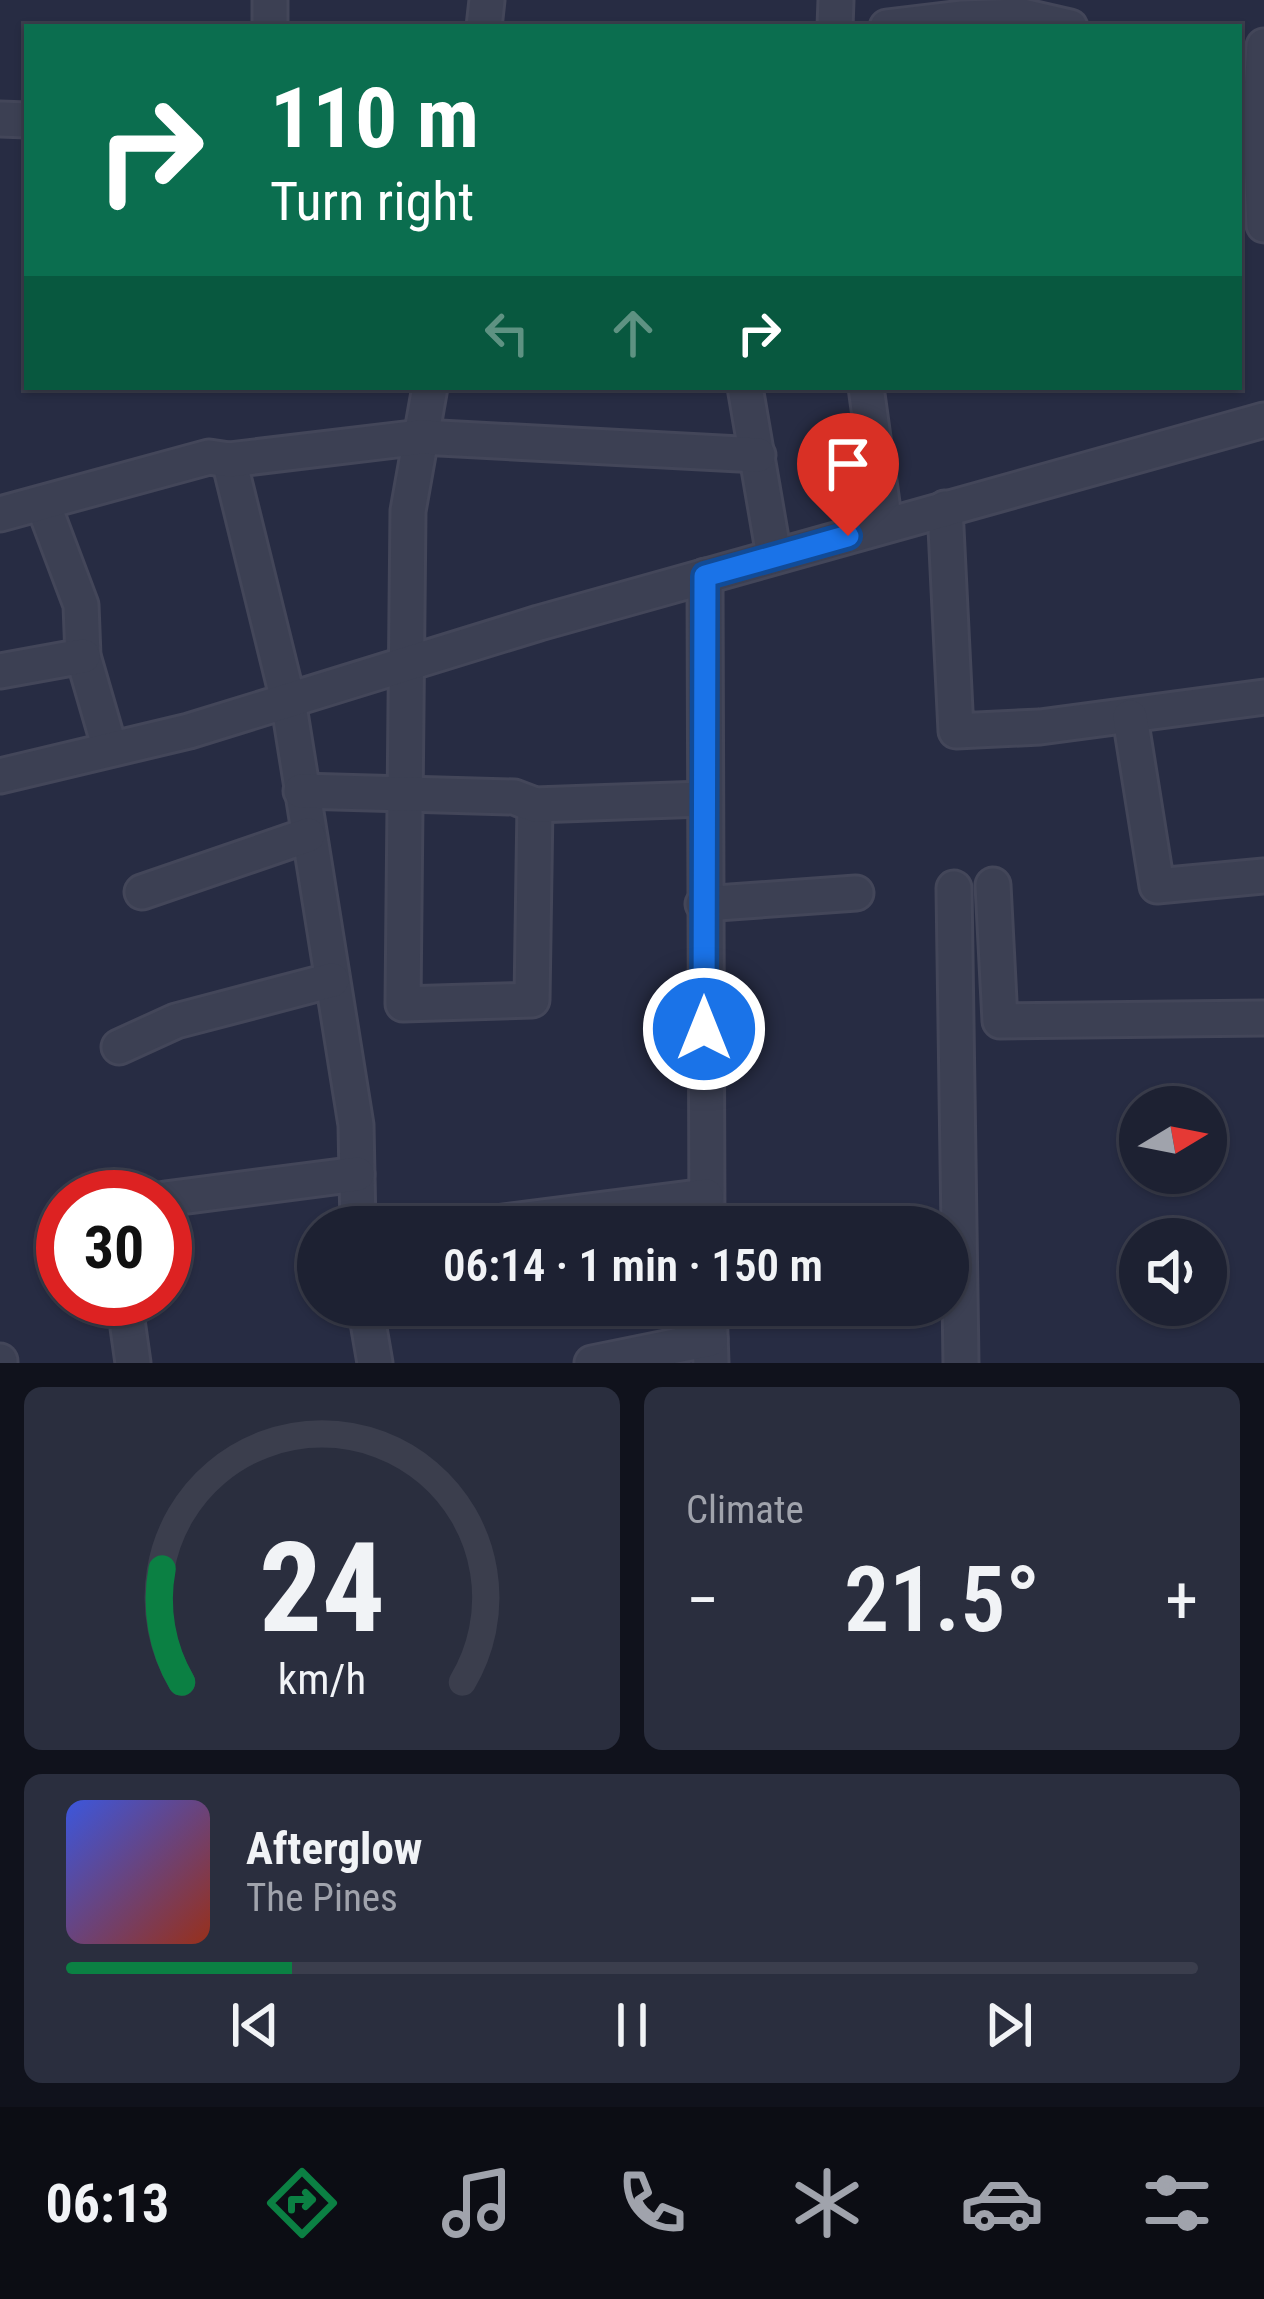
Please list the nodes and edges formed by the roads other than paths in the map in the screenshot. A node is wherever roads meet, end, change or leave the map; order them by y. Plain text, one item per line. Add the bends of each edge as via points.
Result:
1 (963, 15) edge
2 (906, 24) edge
3 (1057, 24) edge
4 (1264, 46) edge
5 (1264, 225) edge
6 (429, 390) edge
7 (746, 390) edge
8 (866, 390) edge
9 (1264, 420) edge
10 (421, 437) junction
11 (758, 455) junction
12 (229, 460) junction
13 (43, 504) junction
14 (945, 508) junction
15 (0, 514) edge
16 (885, 525) junction
17 (774, 556) junction
18 (705, 576) junction
19 (83, 656) junction
20 (408, 663) junction
21 (0, 671) edge
22 (1264, 697) edge
23 (288, 700) junction
24 (1130, 717) junction
25 (110, 749) junction
26 (0, 776) edge
27 (301, 791) junction
28 (406, 794) junction
29 (704, 800) junction
30 (535, 805) junction
31 (308, 835) junction
32 (1264, 876) edge
33 (993, 885) dead end
34 (954, 888) dead end
35 (142, 892) dead end
36 (856, 892) dead end
37 (704, 904) junction
38 (332, 980) junction
39 (1264, 1018) edge
40 (119, 1047) dead end
41 (357, 1174) junction
42 (192, 1195) edge
43 (358, 1206) edge
44 (706, 1206) edge
45 (128, 1326) edge
46 (369, 1326) edge
47 (710, 1336) edge
48 (133, 1363) edge
49 (375, 1363) edge
50 (592, 1363) edge
51 (961, 1363) edge

1 - 2 street
1 - 3 street
4 - 5 street
6 - 10 street
7 - 11 street
8 - 16 street
9 - 14 street
10 - 11 street
10 - 12 street
10 - 20 street via 408,511
11 - 17 street
12 - 13 street via 209,457
12 - 23 street
13 - 15 street
13 - 19 street via 81,605
14 - 16 street
14 - 24 street via 956,731
16 - 17 street
17 - 18 street
18 - 20 street
18 - 29 street
19 - 21 street
19 - 25 street
20 - 23 street
20 - 28 street
22 - 24 street
23 - 25 street
23 - 27 street
24 - 32 street via 1156,886
25 - 26 street
27 - 28 street
27 - 31 street
28 - 30 street via 514,797
28 - 30 street via 403,1004 532,1000
29 - 30 street
29 - 37 street
31 - 35 street
31 - 38 street
33 - 39 street via 1000,1022
34 - 51 street
36 - 37 street
37 - 44 street
38 - 40 street via 176,1021
38 - 41 street
41 - 42 street
41 - 43 street
45 - 48 street
46 - 49 street
47 - 50 street

